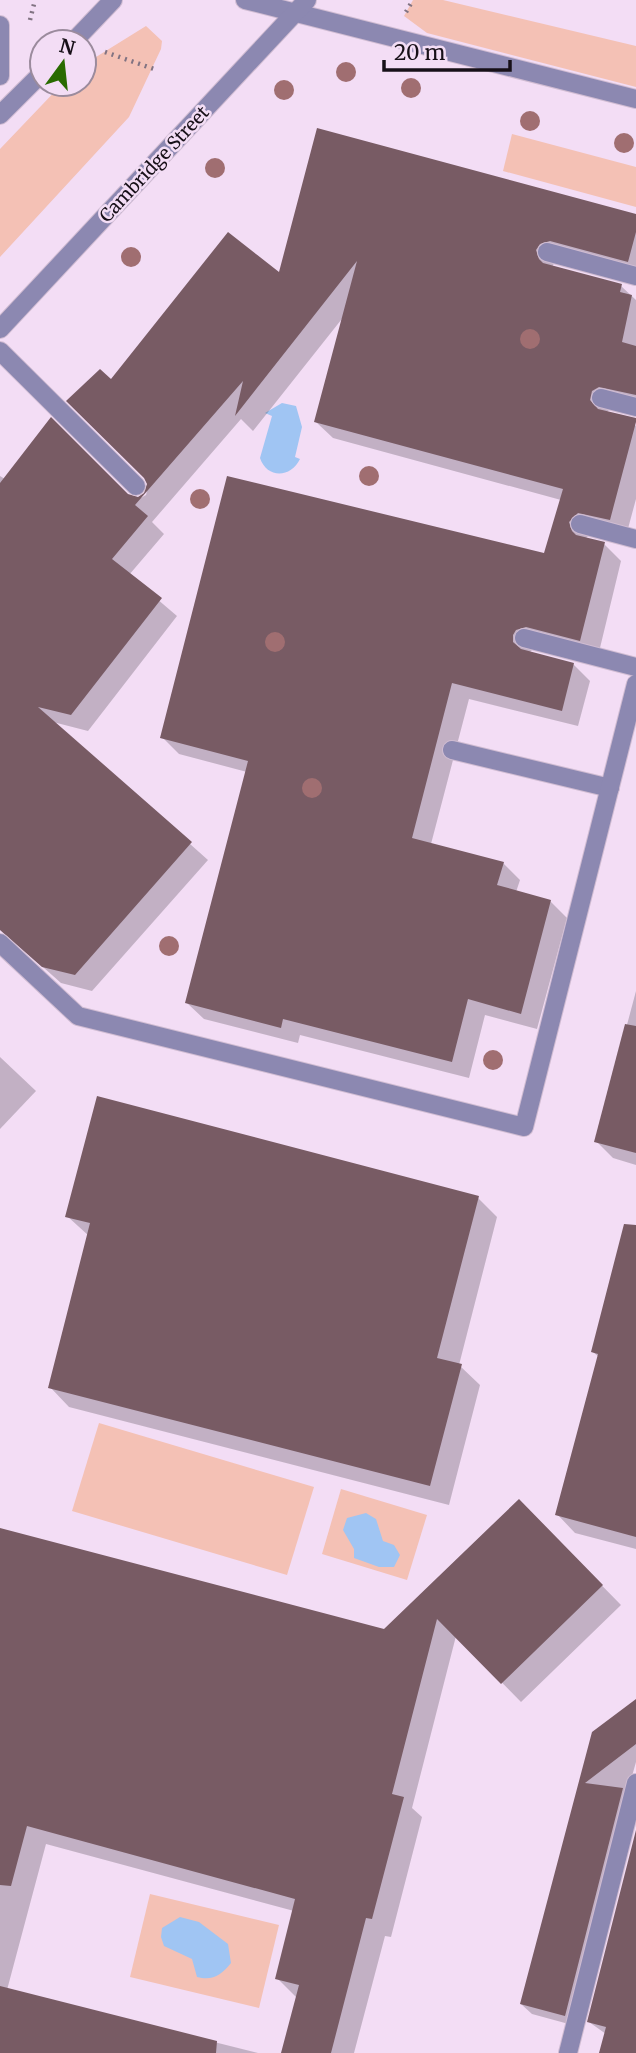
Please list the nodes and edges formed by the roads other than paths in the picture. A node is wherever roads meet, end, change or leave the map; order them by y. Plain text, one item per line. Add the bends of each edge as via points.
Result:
1 (113, 0) edge
2 (245, 0) edge
3 (302, 6) edge
4 (0, 25) edge
5 (86, 28) edge
6 (0, 76) edge
7 (28, 87) edge
8 (636, 99) edge
9 (0, 115) edge
10 (547, 252) dead end
11 (636, 276) edge
12 (0, 329) edge
13 (0, 351) edge
14 (601, 398) dead end
15 (636, 407) edge
16 (136, 486) dead end
17 (580, 524) dead end
18 (636, 539) edge
19 (524, 638) dead end
20 (636, 667) edge
21 (636, 687) edge
22 (452, 750) dead end
23 (610, 788) junction
24 (0, 943) edge
25 (636, 1783) edge
26 (568, 2053) edge

1 - 5 street
2 - 3 street
3 - 8 street
3 - 12 street, Cambridge Street
4 - 6 street
7 - 9 street
10 - 11 street
13 - 16 street
14 - 15 street
17 - 18 street
19 - 20 street
21 - 23 street
22 - 23 street
23 - 24 street via 524,1127 78,1016
25 - 26 street

